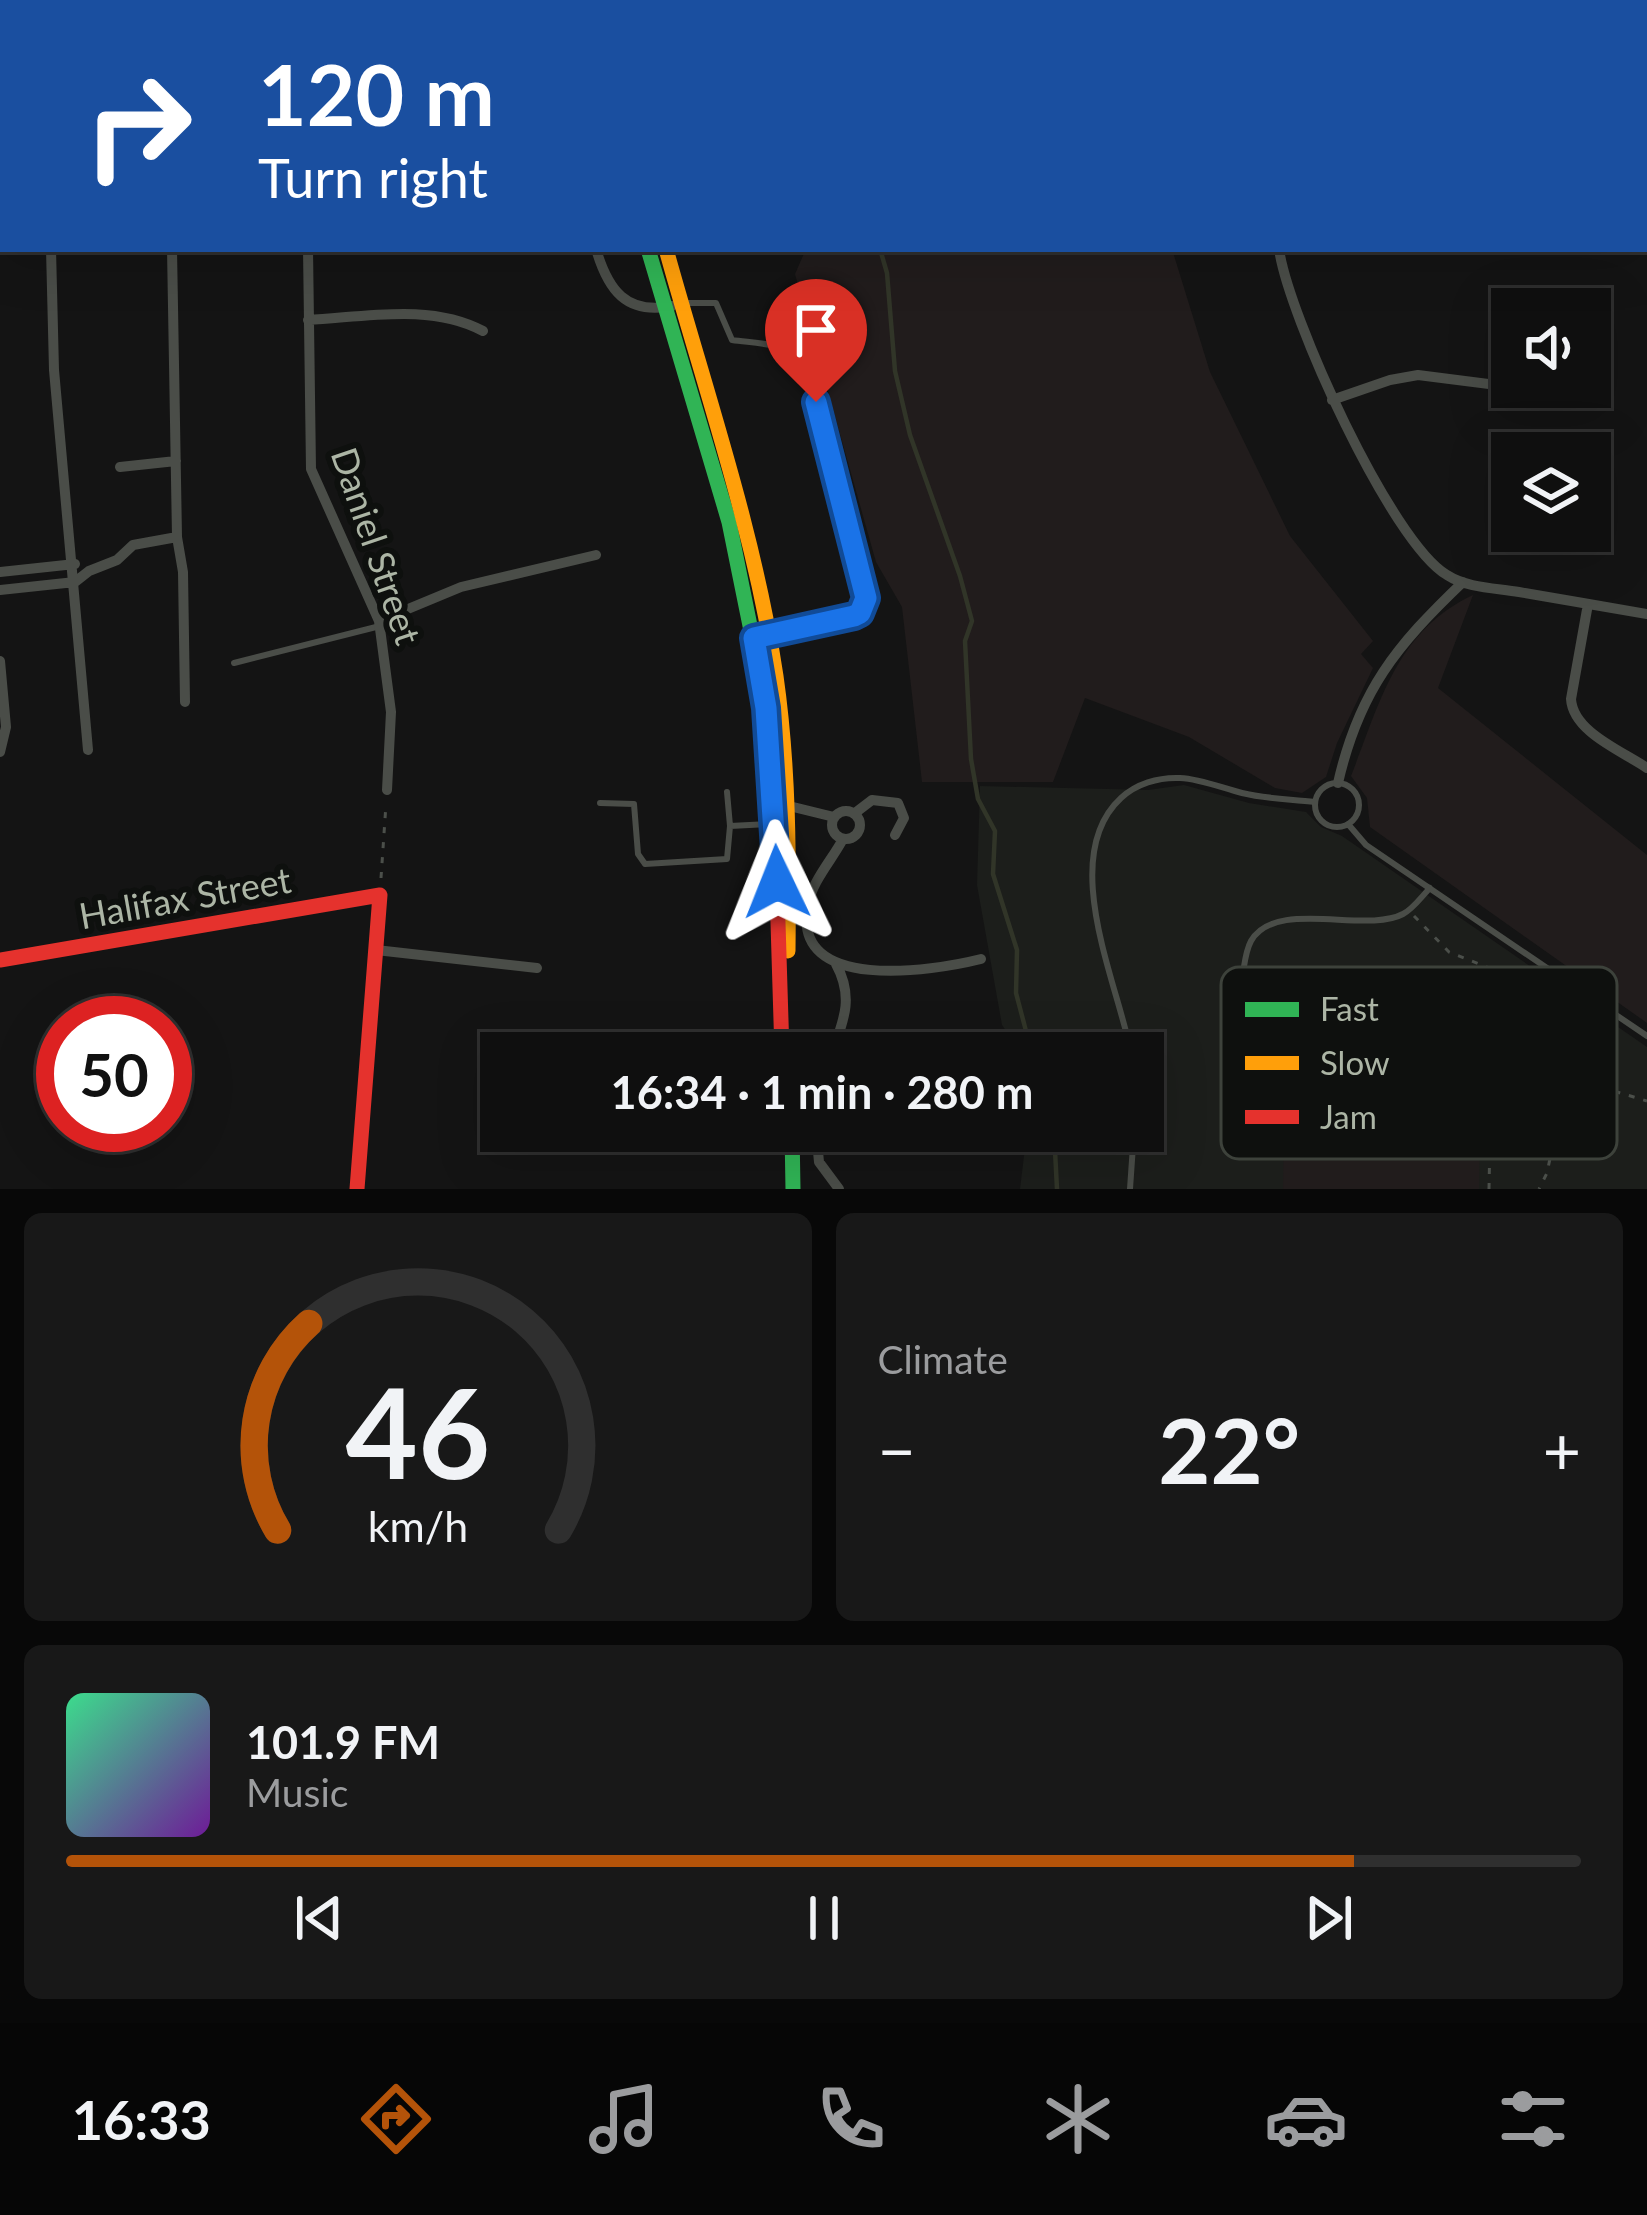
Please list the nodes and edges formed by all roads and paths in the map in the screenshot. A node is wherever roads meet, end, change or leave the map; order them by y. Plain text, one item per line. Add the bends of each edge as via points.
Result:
1 (51, 252) edge
2 (172, 252) edge
3 (308, 252) edge
4 (597, 252) edge
5 (649, 252) edge
6 (666, 252) edge
7 (1280, 252) edge
8 (673, 306) junction
9 (308, 320) junction
10 (483, 331) dead end
11 (1491, 384) edge
12 (1333, 400) junction
13 (176, 461) junction
14 (120, 467) dead end
15 (177, 537) junction
16 (596, 555) dead end
17 (74, 563) junction
18 (89, 571) junction
19 (0, 572) edge
20 (75, 582) junction
21 (1462, 582) junction
22 (0, 590) edge
23 (1588, 604) junction
24 (1647, 614) edge
25 (379, 624) junction
26 (761, 636) junction
27 (0, 661) edge
28 (234, 663) dead end
29 (185, 702) dead end
30 (88, 750) dead end
31 (0, 752) edge
32 (1647, 768) edge
33 (1338, 783) junction
34 (387, 790) joint
35 (728, 791) dead end
36 (1316, 802) junction
37 (601, 803) dead end
38 (779, 806) junction
39 (855, 814) junction
40 (835, 817) junction
41 (775, 824) junction
42 (1348, 824) junction
43 (730, 826) junction
44 (895, 835) dead end
45 (843, 838) junction
46 (1430, 888) junction
47 (380, 895) junction
48 (1408, 910) junction
49 (376, 950) junction
50 (981, 958) dead end
51 (0, 960) edge
52 (836, 964) junction
53 (1244, 967) edge
54 (1486, 967) edge
55 (1545, 967) edge
56 (537, 968) dead end
57 (863, 969) junction
58 (847, 997) junction
59 (1617, 1016) edge
60 (785, 1032) edge
61 (785, 1032) edge
62 (840, 1032) edge
63 (1125, 1032) edge
64 (1647, 1036) edge
65 (1617, 1092) edge
66 (1647, 1101) edge
67 (789, 1152) edge
68 (818, 1152) edge
69 (1132, 1152) edge
70 (1490, 1159) edge
71 (1550, 1159) edge
72 (357, 1189) edge
73 (790, 1189) edge
74 (839, 1189) edge
75 (1132, 1189) edge
76 (1489, 1189) edge
77 (1539, 1189) edge

1 - 17 street
2 - 13 street
3 - 9 street, Daniel Street
4 - 8 street via 611,290 626,303
5 - 8 main road
6 - 8 main road
7 - 12 street
8 - 26 main road via 759,583
8 - 26 lane via 716,303 732,340 792,351 808,370 866,598 854,616
9 - 10 street via 436,315
9 - 25 street, Daniel Street via 311,469
11 - 12 street via 1418,375
12 - 21 street via 1422,550
13 - 14 street
13 - 15 street
15 - 18 street via 133,544
15 - 29 street
16 - 25 street via 461,587
17 - 18 street
17 - 19 street
17 - 20 street
18 - 20 street
20 - 22 street
20 - 30 street
21 - 23 street
21 - 33 street via 1384,667
23 - 24 street
23 - 32 street via 1572,712
25 - 28 lane
25 - 34 street, Daniel Street via 392,712
26 - 38 main road via 778,689
27 - 31 street
33 - 36 lane via 1324,787
33 - 42 lane via 1358,800
34 - 47 path
35 - 43 lane
36 - 42 lane via 1327,825
36 - 63 lane via 1178,778 1145,783 1109,809 1094,864 1098,930
37 - 43 lane via 634,804 646,864 727,859
38 - 40 street
38 - 41 main road
38 - 60 main road
39 - 40 street
39 - 44 street via 872,800 898,803 904,818
39 - 45 street via 859,831
40 - 45 street via 833,830
41 - 43 lane
41 - 61 main road
42 - 46 lane
45 - 52 street via 815,885 807,918 820,952
46 - 48 lane
46 - 55 lane
47 - 49 main road
47 - 51 main road, Halifax Street
48 - 53 lane via 1272,925 1256,934
48 - 54 path via 1449,952
49 - 56 street
49 - 72 main road
50 - 57 street via 938,969
52 - 57 street
52 - 58 street
57 - 58 street
58 - 62 street
59 - 64 lane
65 - 66 path
67 - 73 main road
68 - 74 street
69 - 75 lane
70 - 76 path
71 - 77 path

